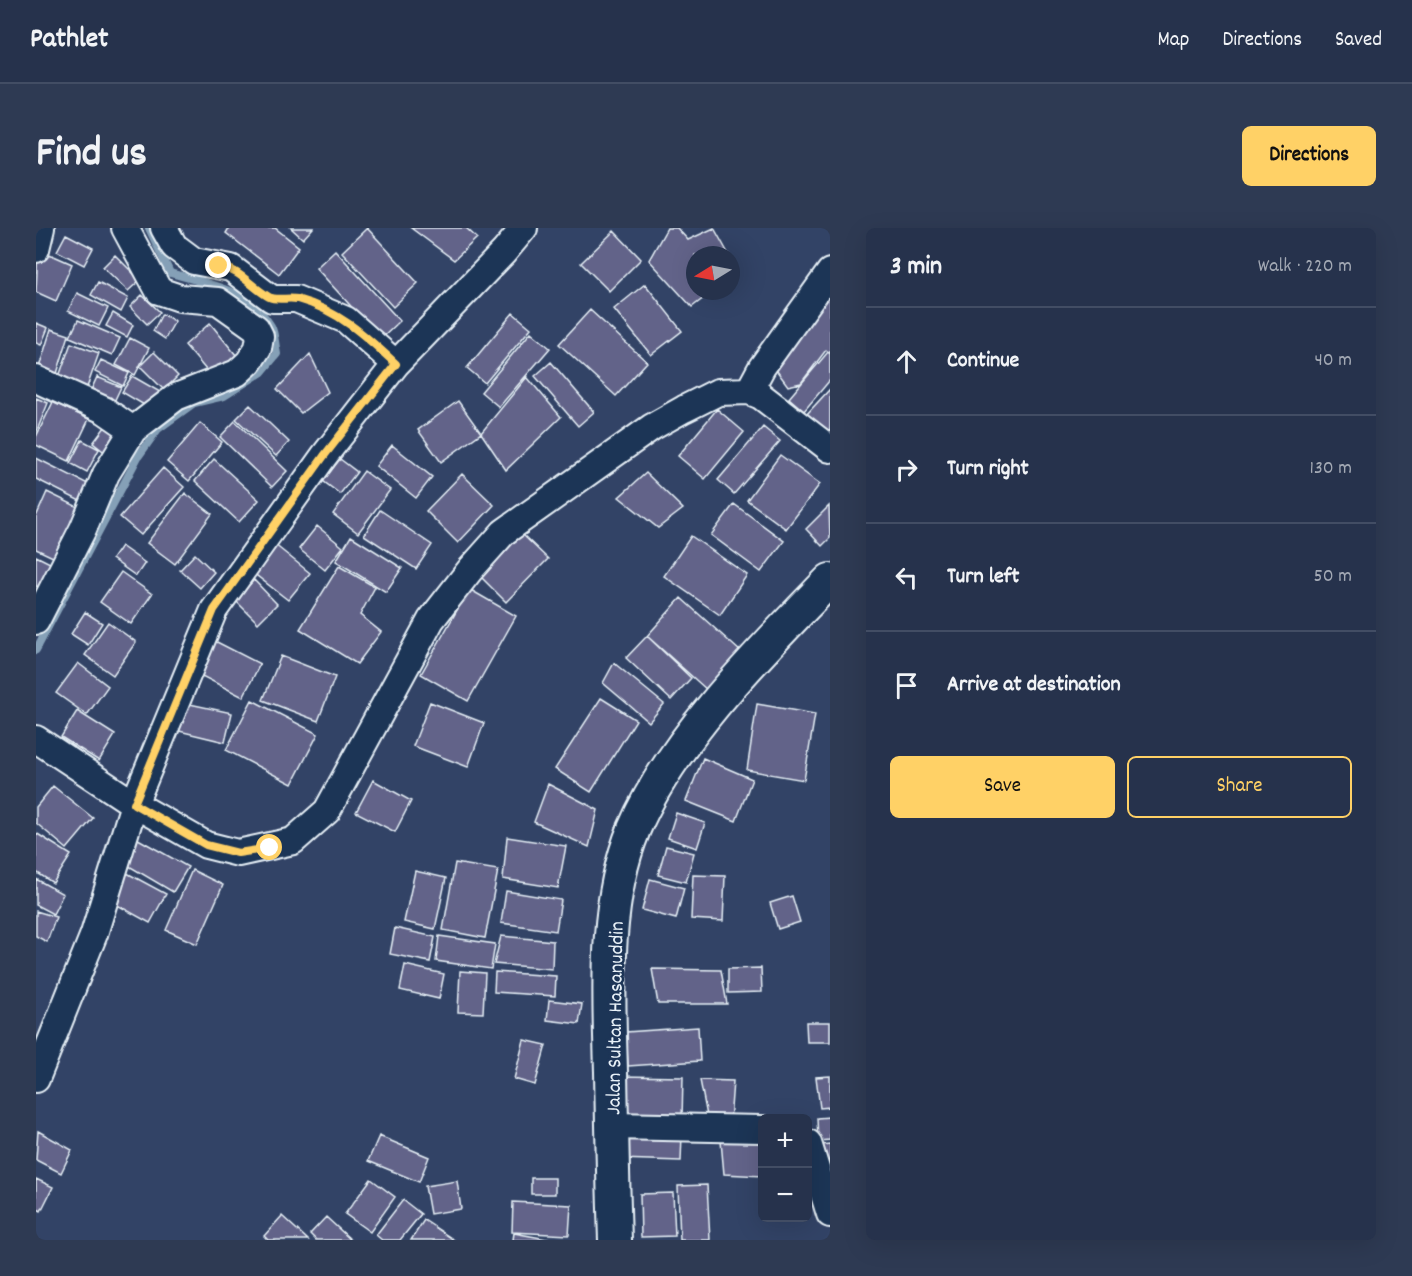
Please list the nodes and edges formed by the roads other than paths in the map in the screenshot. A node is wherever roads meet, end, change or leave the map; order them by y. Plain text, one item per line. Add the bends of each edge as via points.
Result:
1 (41, 228) edge
2 (125, 228) edge
3 (164, 228) edge
4 (524, 228) edge
5 (36, 249) edge
6 (830, 272) edge
7 (396, 364) junction
8 (36, 379) edge
9 (749, 392) junction
10 (133, 430) junction
11 (830, 449) edge
12 (830, 580) edge
13 (36, 621) edge
14 (36, 739) edge
15 (134, 804) junction
16 (36, 1079) edge
17 (612, 1126) junction
18 (758, 1129) edge
19 (812, 1158) edge
20 (830, 1214) edge
21 (615, 1240) edge

1 - 5 street
2 - 10 street via 159,291 180,298 218,302 250,321 260,336 258,348 237,373 176,397
3 - 7 street via 174,246 188,258 231,268 272,299 296,299 346,320
4 - 7 street
6 - 9 street via 768,358
7 - 15 street via 324,456 214,610
8 - 10 street via 104,410
9 - 11 street via 779,409
9 - 15 street via 718,392 684,408 504,532 431,620 327,812 293,841 238,853 206,845
10 - 13 street via 106,474
12 - 17 main road, Jalan Sultan Hasanuddin via 690,736 634,829 623,864 611,941
14 - 15 street
15 - 16 street via 94,934
17 - 18 street
17 - 21 main road, Jalan Sultan Hasanuddin
19 - 20 street

